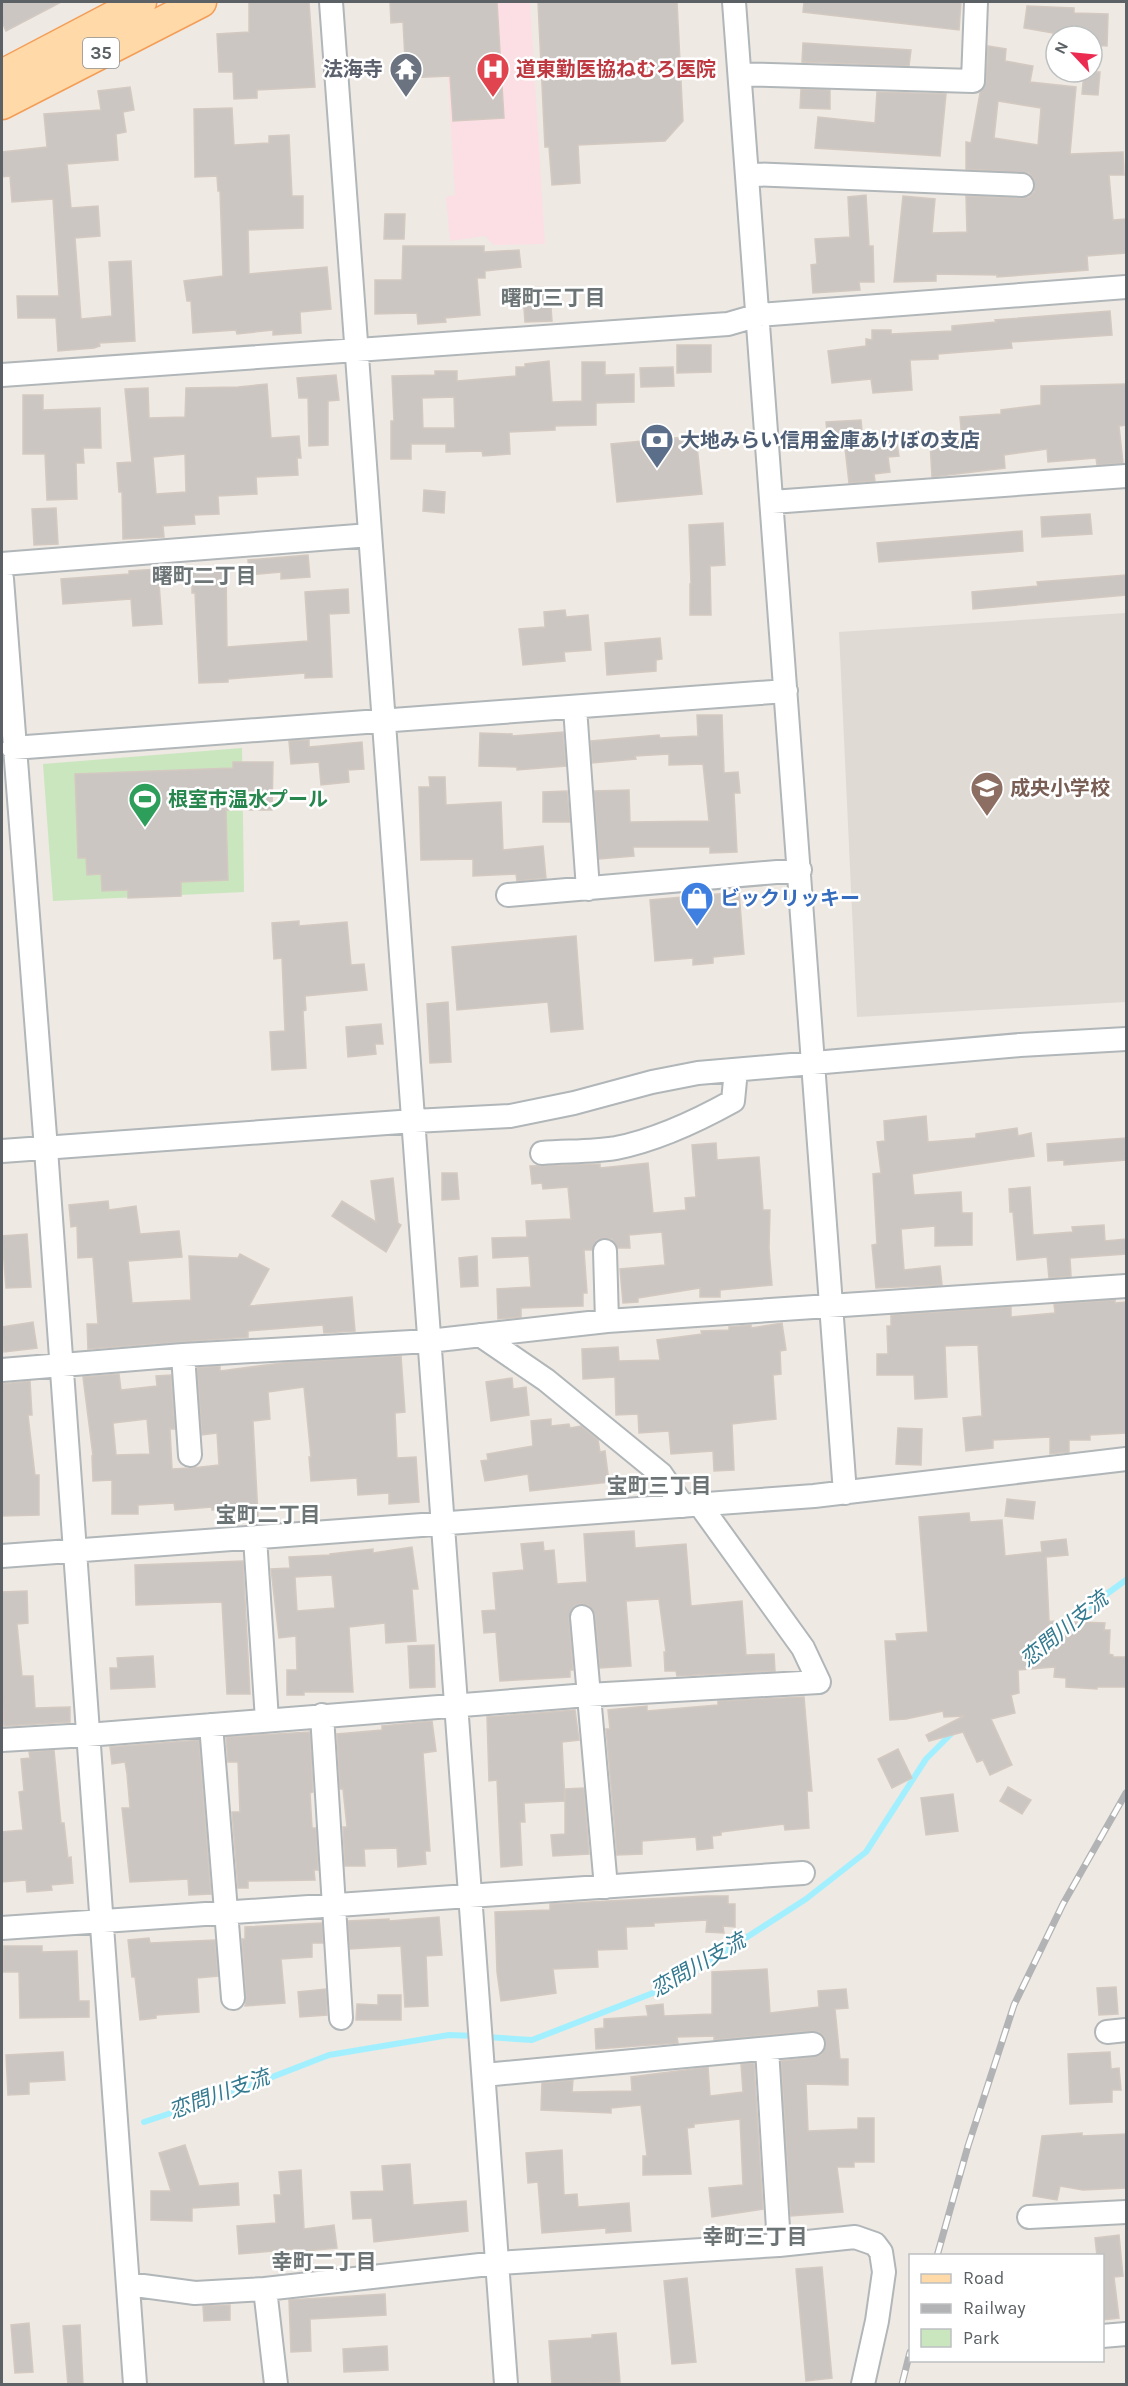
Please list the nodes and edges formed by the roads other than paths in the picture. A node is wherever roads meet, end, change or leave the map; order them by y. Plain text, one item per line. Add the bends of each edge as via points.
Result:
1 (141, 2) edge
2 (201, 2) edge
3 (331, 2) edge
4 (734, 2) edge
5 (976, 2) edge
6 (740, 74) junction
7 (2, 75) edge
8 (2, 104) edge
9 (747, 174) junction
10 (1022, 185) dead end
11 (1126, 287) edge
12 (759, 315) junction
13 (357, 350) junction
14 (2, 375) edge
15 (1126, 476) edge
16 (772, 502) junction
17 (370, 535) junction
18 (2, 564) edge
19 (2, 579) edge
20 (786, 691) junction
21 (575, 708) junction
22 (383, 722) junction
23 (14, 748) junction
24 (800, 870) junction
25 (588, 889) junction
26 (508, 895) dead end
27 (1126, 1039) edge
28 (812, 1064) junction
29 (736, 1070) junction
30 (414, 1121) junction
31 (46, 1149) junction
32 (2, 1151) edge
33 (542, 1153) dead end
34 (605, 1251) dead end
35 (1126, 1286) edge
36 (831, 1307) junction
37 (607, 1321) junction
38 (480, 1335) junction
39 (429, 1341) junction
40 (183, 1355) junction
41 (61, 1366) junction
42 (2, 1370) edge
43 (190, 1455) dead end
44 (1126, 1459) edge
45 (845, 1493) junction
46 (692, 1505) junction
47 (443, 1524) junction
48 (255, 1538) junction
49 (74, 1551) junction
50 (2, 1556) edge
51 (582, 1617) dead end
52 (588, 1695) junction
53 (456, 1707) junction
54 (322, 1715) junction
55 (267, 1720) junction
56 (211, 1725) junction
57 (87, 1735) junction
58 (2, 1740) edge
59 (803, 1873) dead end
60 (606, 1887) junction
61 (469, 1896) junction
62 (334, 1905) junction
63 (225, 1912) junction
64 (100, 1921) junction
65 (2, 1928) edge
66 (233, 1998) dead end
67 (341, 2018) dead end
68 (813, 2044) dead end
69 (767, 2049) junction
70 (484, 2075) junction
71 (1126, 2212) edge
72 (1029, 2217) dead end
73 (779, 2245) junction
74 (498, 2263) junction
75 (128, 2284) junction
76 (265, 2289) junction
77 (1126, 2334) edge
78 (1104, 2336) edge
79 (135, 2385) edge
80 (276, 2385) edge
81 (506, 2385) edge
82 (863, 2385) edge

1 - 7 main road, 35
2 - 8 main road, 35
3 - 13 street
4 - 6 street
5 - 6 street via 973,81
6 - 9 street
9 - 10 street
9 - 12 street
11 - 12 street
12 - 13 street via 728,324
12 - 16 street
13 - 14 street
13 - 17 street
15 - 16 street
16 - 20 street
17 - 18 street
17 - 22 street
19 - 23 street
20 - 21 street
20 - 24 street
21 - 22 street
21 - 25 street
22 - 23 street
22 - 30 street
23 - 31 street
24 - 25 street
24 - 28 street
25 - 26 street
27 - 28 street
28 - 29 street
28 - 36 street
29 - 30 street via 652,1082 510,1116
29 - 33 street via 733,1101 706,1116 615,1148
30 - 31 street
30 - 39 street
31 - 32 street
31 - 41 street
34 - 37 street
35 - 36 street
36 - 37 street
36 - 45 street
37 - 38 street
38 - 39 street
38 - 46 street via 546,1380 662,1474
39 - 40 street
39 - 47 street
40 - 41 street
40 - 43 street
41 - 42 street
41 - 49 street
44 - 45 street
45 - 46 street
46 - 47 street
46 - 52 street via 803,1648 819,1682
47 - 48 street
47 - 53 street
48 - 49 street
48 - 55 street
49 - 50 street
49 - 57 street
51 - 52 street
52 - 53 street
52 - 60 street
53 - 54 street
53 - 61 street
54 - 55 street
54 - 62 street
55 - 56 street
56 - 57 street
56 - 63 street
57 - 58 street
57 - 64 street
59 - 60 street
60 - 61 street
61 - 62 street
61 - 70 street
62 - 63 street
62 - 67 street
63 - 64 street
63 - 66 street
64 - 65 street
64 - 75 street
68 - 69 street
69 - 70 street
69 - 73 street
70 - 74 street
71 - 72 street
73 - 74 street
73 - 82 street via 855,2237 875,2244 881,2252 883,2281
74 - 76 street
74 - 81 street
75 - 76 street via 195,2293
75 - 79 street
76 - 80 street
77 - 78 street

